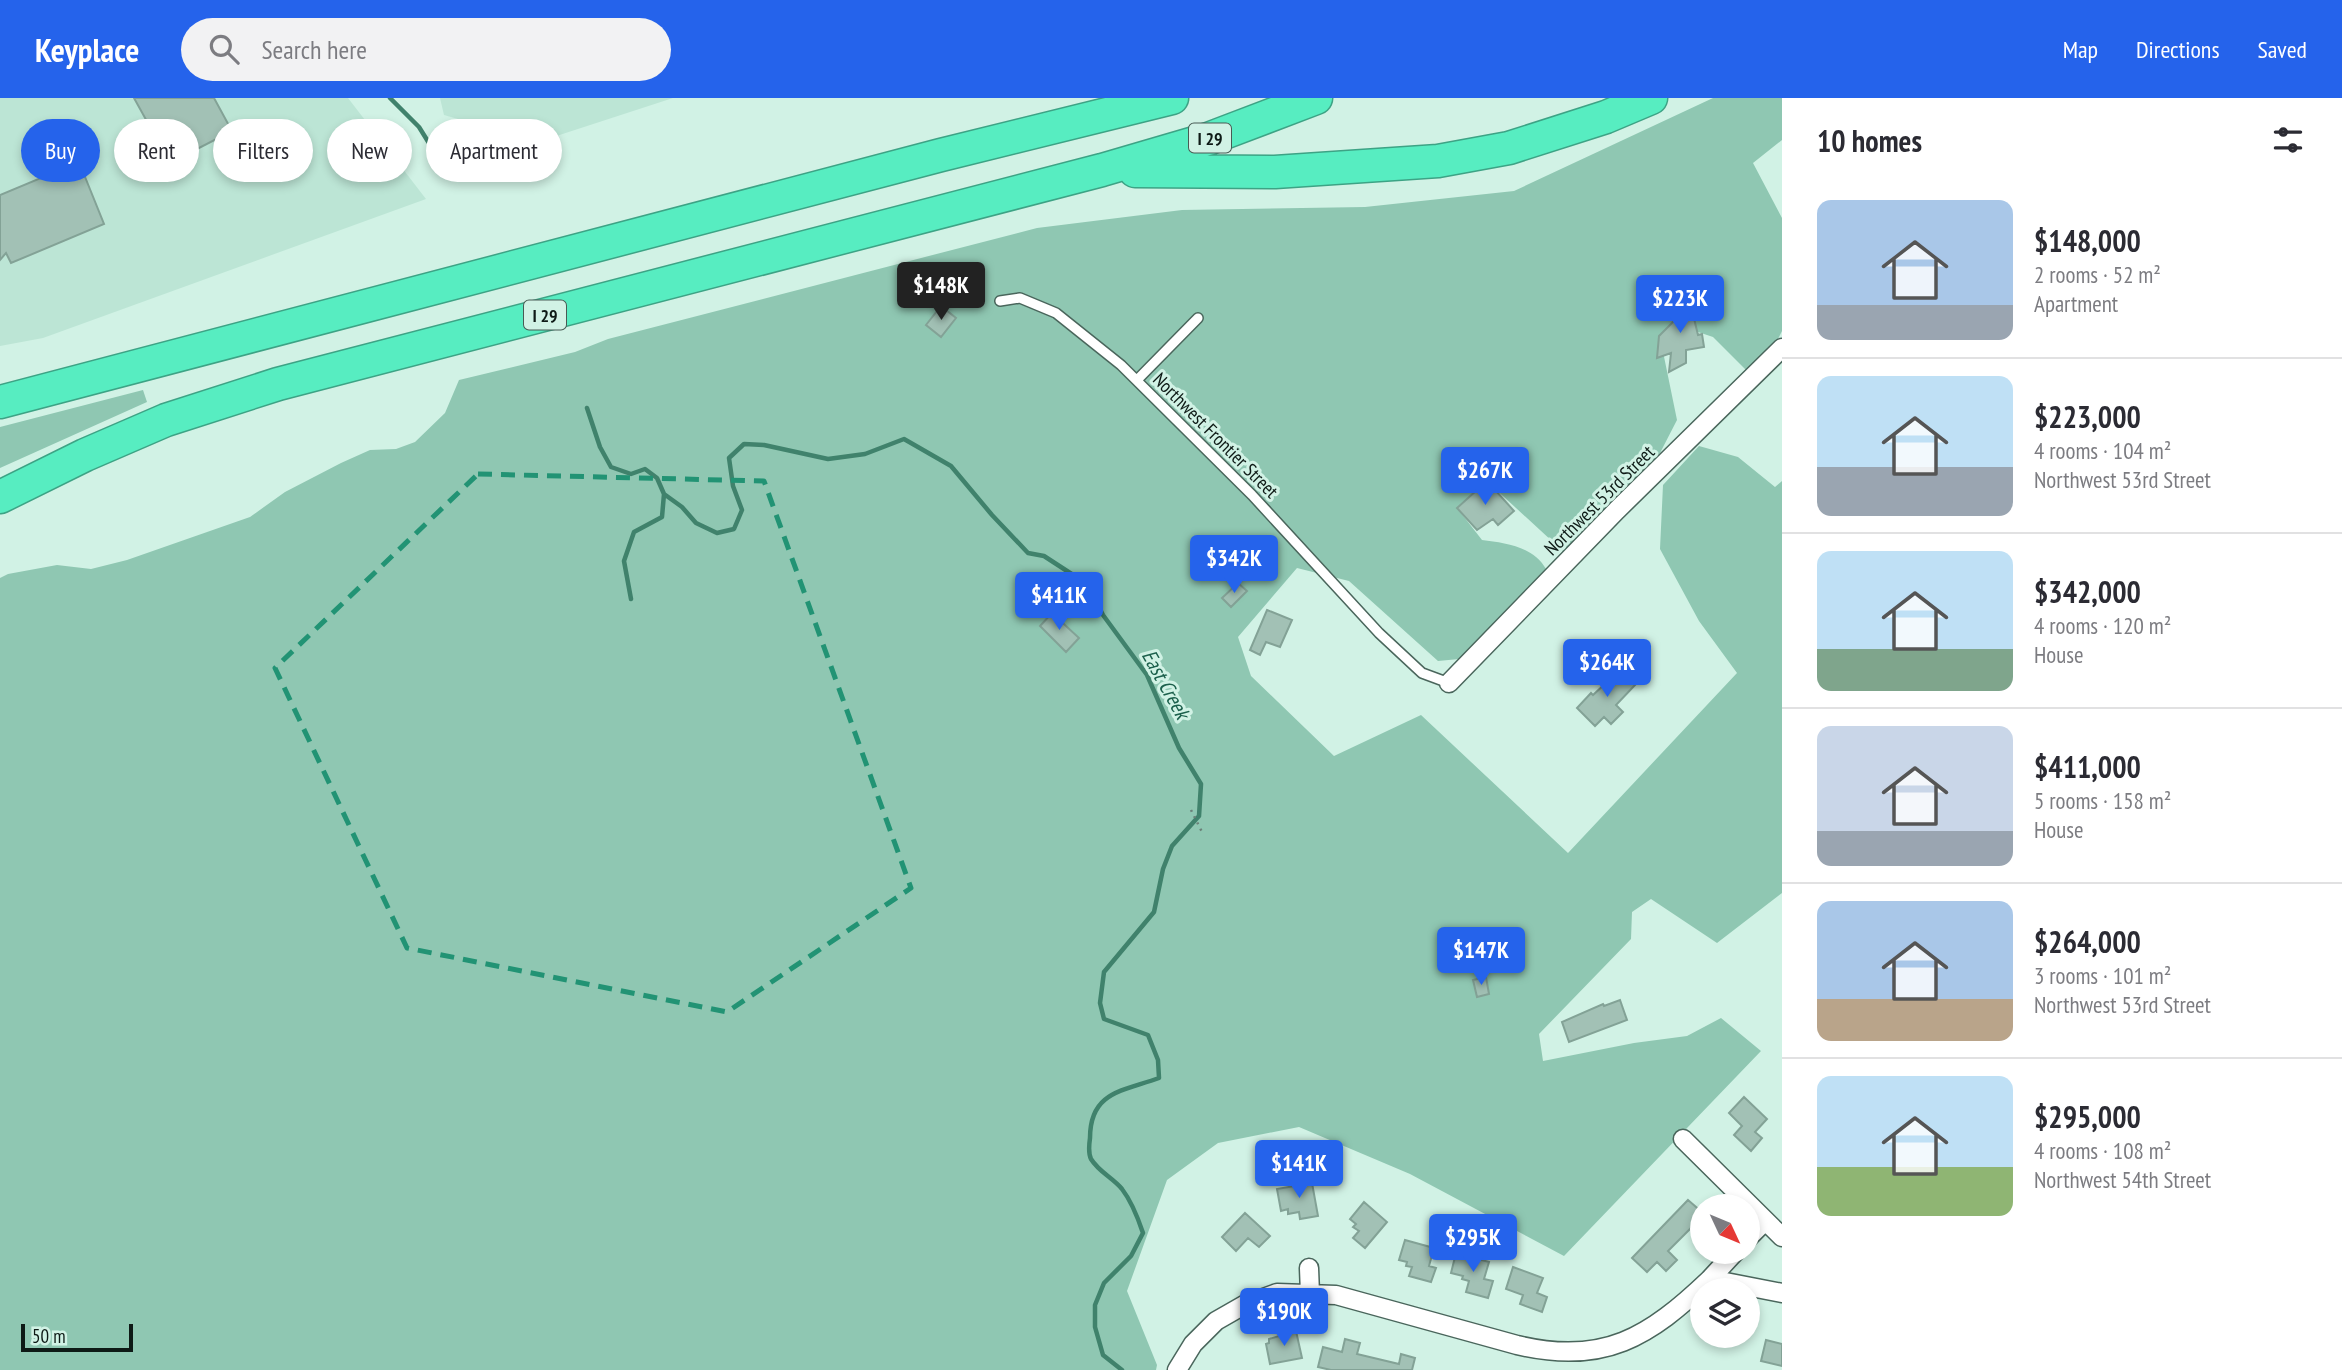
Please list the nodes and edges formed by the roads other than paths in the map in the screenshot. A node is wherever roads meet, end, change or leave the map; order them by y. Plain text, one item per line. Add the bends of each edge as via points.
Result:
1 (1083, 98) edge
2 (1172, 98) edge
3 (1316, 98) edge
4 (1651, 98) edge
5 (1032, 133) junction
6 (1102, 170) junction
7 (1000, 301) dead end
8 (1198, 318) dead end
9 (1782, 348) edge
10 (1137, 380) junction
11 (0, 402) edge
12 (0, 497) edge
13 (1449, 683) joint
14 (1683, 1139) dead end
15 (1765, 1221) junction
16 (1760, 1226) edge
17 (1782, 1237) edge
18 (1724, 1264) edge
19 (1309, 1268) dead end
20 (1711, 1278) edge
21 (1760, 1289) edge
22 (1782, 1293) edge
23 (1310, 1294) junction
24 (1690, 1298) edge
25 (1177, 1370) edge

1 - 5 highway
2 - 5 highway
3 - 6 highway, I 29 via 1208,139
4 - 6 highway via 1509,149 1438,161 1275,172
5 - 11 highway
6 - 12 highway, I 29 via 278,384 166,420
7 - 10 lane, Northwest Frontier Street via 1020,298 1056,313
8 - 10 lane
9 - 13 street, Northwest 53rd Street
10 - 13 lane, Northwest Frontier Street via 1252,495 1380,634 1422,673
14 - 15 street
15 - 16 street
15 - 17 street
18 - 20 street
19 - 23 street
21 - 22 street
23 - 24 street via 1336,1295 1548,1352 1581,1353 1647,1332
23 - 25 street via 1277,1293 1244,1305 1216,1321 1193,1344

